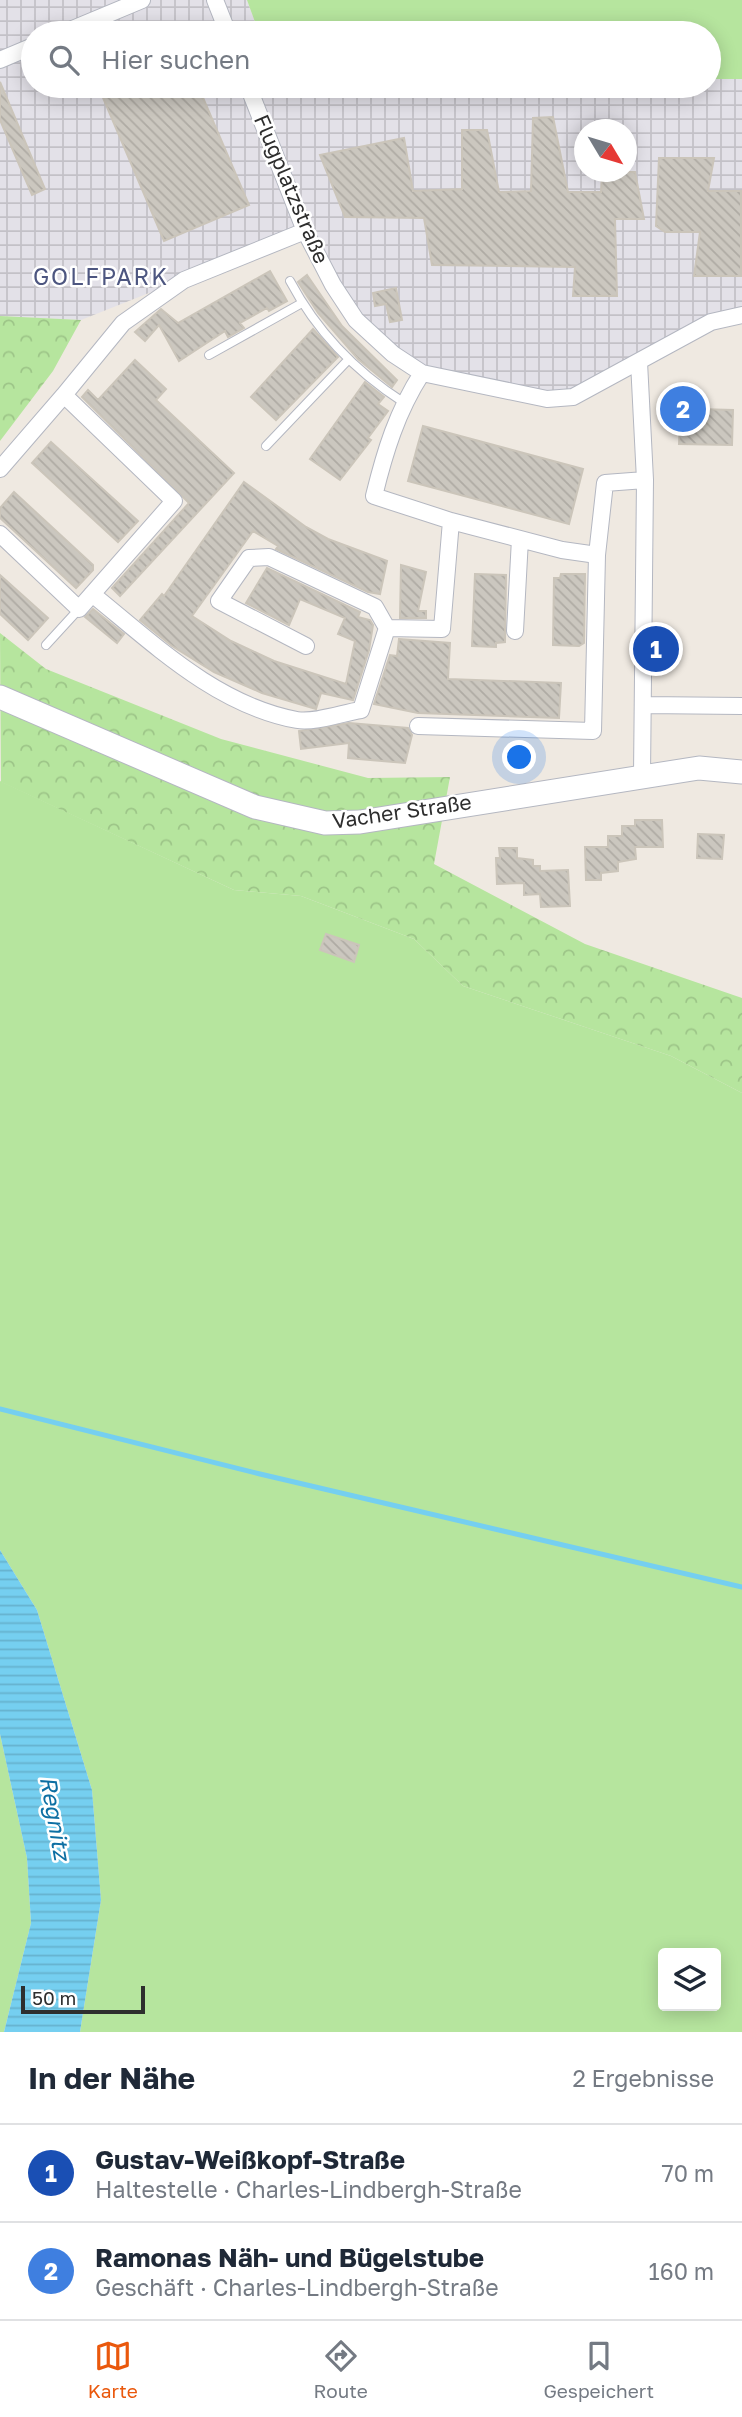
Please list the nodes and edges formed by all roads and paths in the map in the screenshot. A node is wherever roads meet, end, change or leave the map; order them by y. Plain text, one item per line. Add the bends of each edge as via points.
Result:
1 (142, 0) edge
2 (215, 0) edge
3 (92, 21) edge
4 (223, 21) edge
5 (21, 51) edge
6 (0, 60) edge
7 (253, 98) edge
8 (305, 231) junction
9 (290, 281) dead end
10 (302, 303) junction
11 (742, 315) edge
12 (209, 355) dead end
13 (348, 360) junction
14 (639, 362) junction
15 (422, 373) junction
16 (64, 395) junction
17 (403, 402) junction
18 (266, 446) dead end
19 (0, 469) edge
20 (645, 481) junction
21 (451, 521) junction
22 (0, 534) edge
23 (520, 539) junction
24 (597, 555) junction
25 (92, 594) junction
26 (79, 609) junction
27 (387, 628) junction
28 (515, 631) dead end
29 (46, 645) dead end
30 (306, 646) dead end
31 (0, 697) edge
32 (643, 705) junction
33 (742, 706) edge
34 (418, 726) dead end
35 (742, 772) edge
36 (642, 775) junction

1 - 3 street
2 - 4 street
5 - 6 street
7 - 8 street, Flugplatzstraße
8 - 15 street, Flugplatzstraße via 356,320
8 - 16 street via 184,280 122,323
9 - 10 lane
10 - 12 lane
10 - 13 lane
11 - 14 street, Flugplatzstraße via 711,322
13 - 17 lane
13 - 18 lane
14 - 15 street, Flugplatzstraße via 573,397 547,399
14 - 20 street
15 - 17 street
16 - 19 street
16 - 25 street via 174,501
17 - 21 street via 374,496
20 - 24 street via 605,483
20 - 32 street
21 - 23 street
21 - 27 street via 442,629
22 - 26 street
23 - 24 street
23 - 28 street
24 - 34 street via 593,731
25 - 26 street
25 - 27 street via 199,681 258,708 299,720 361,710
26 - 29 lane
27 - 30 street via 375,607 269,557 248,558 219,601
31 - 36 street, Vacher Straße via 255,807 325,823 360,822
32 - 33 street
32 - 36 street
35 - 36 street, Vacher Straße via 699,768

